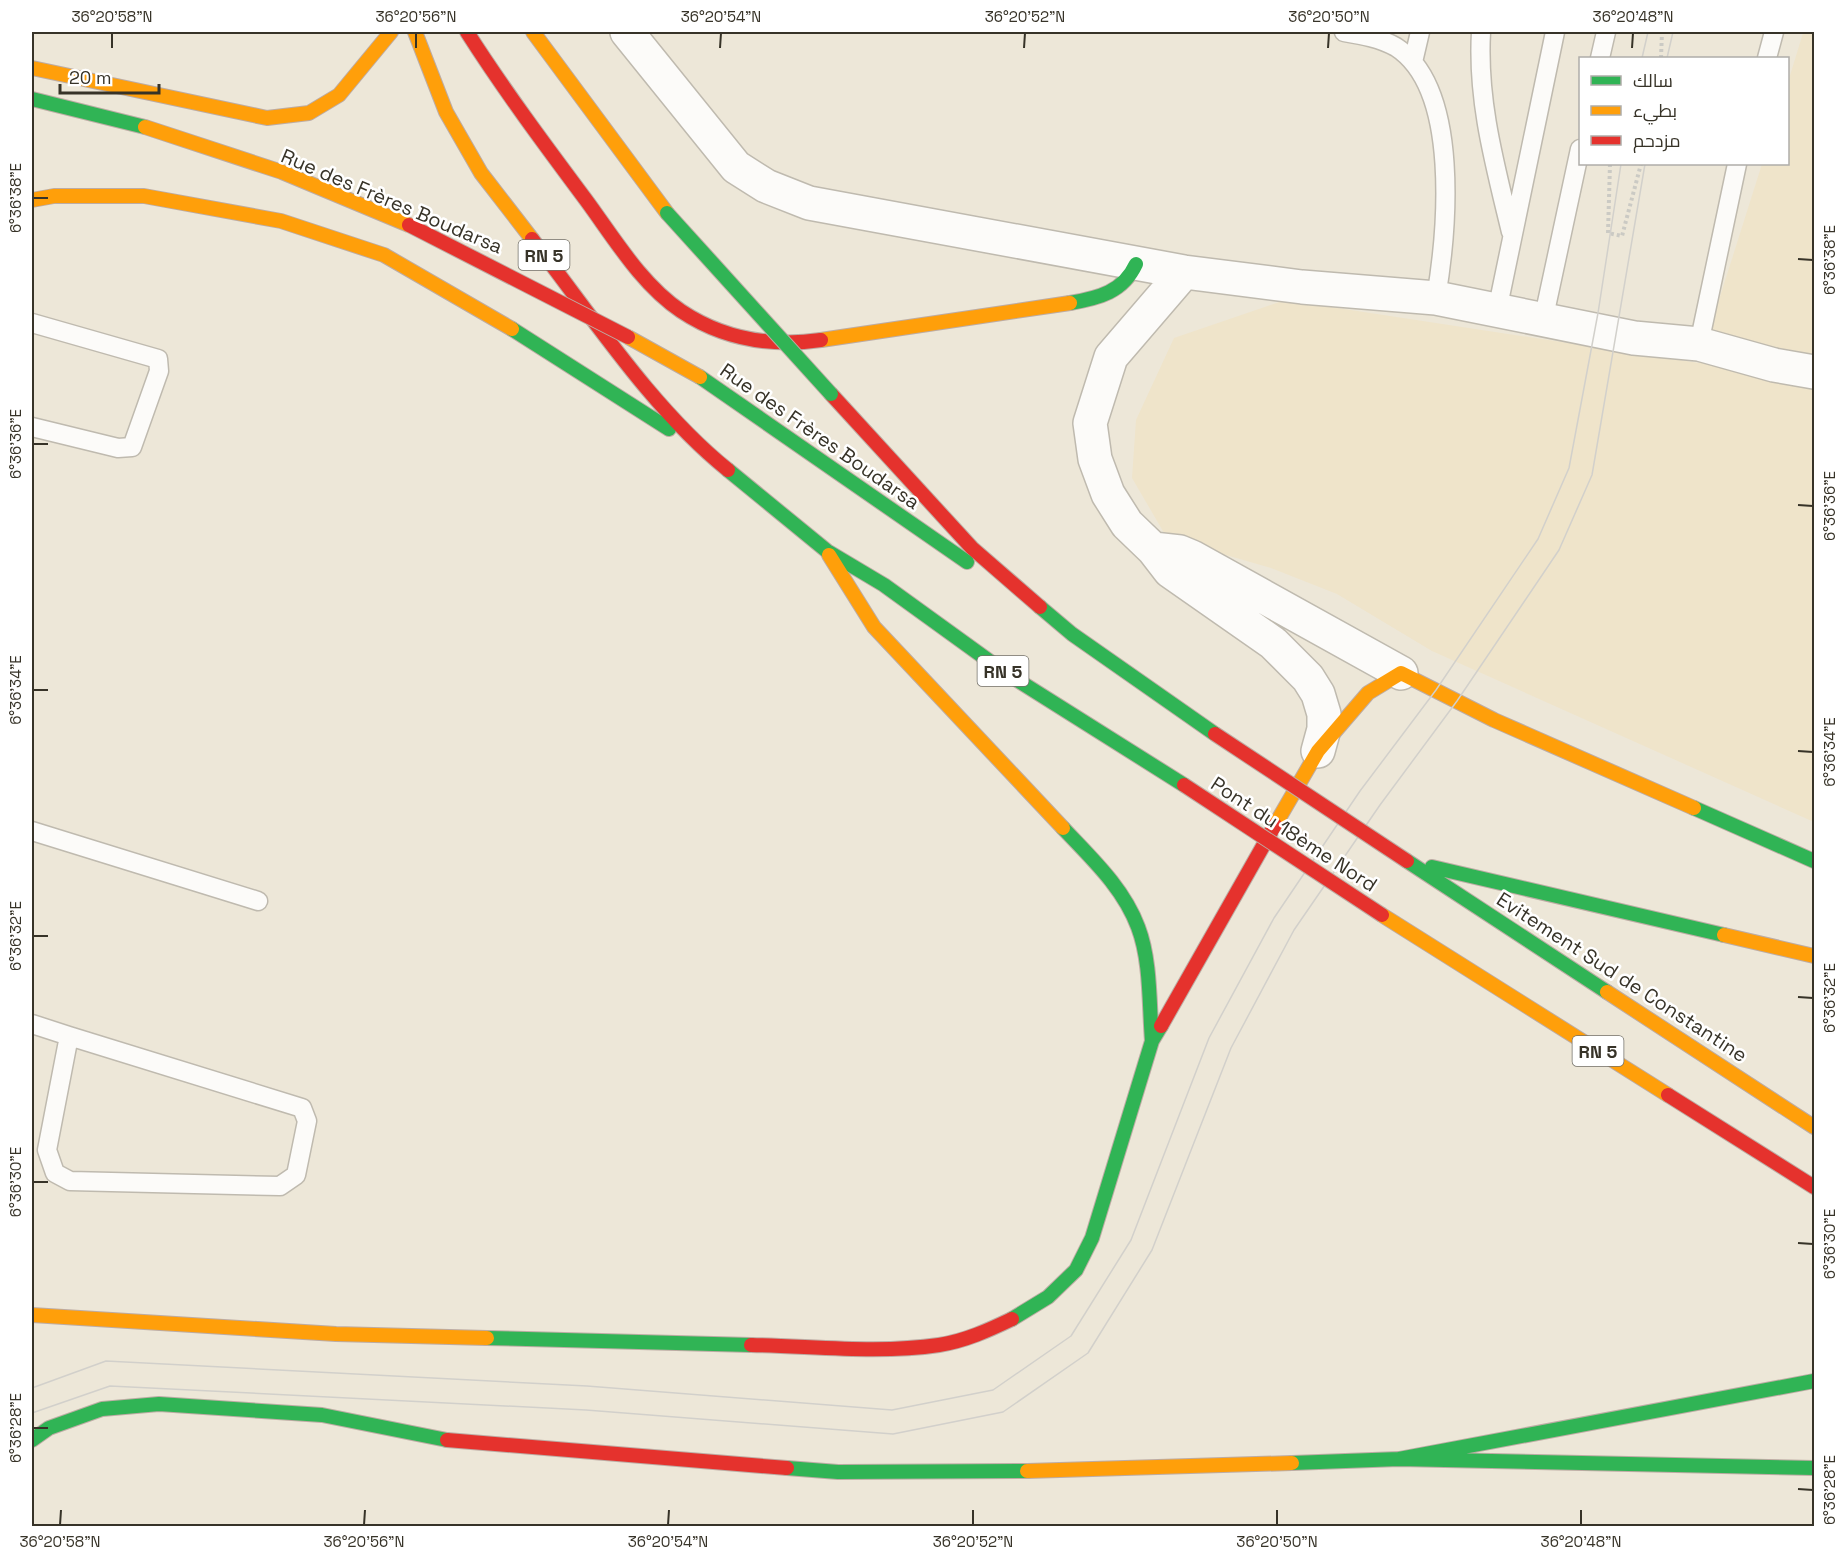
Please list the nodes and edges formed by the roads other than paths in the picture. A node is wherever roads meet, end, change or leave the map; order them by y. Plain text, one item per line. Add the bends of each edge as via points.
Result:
1 (391, 32) edge
2 (415, 32) edge
3 (467, 32) edge
4 (533, 32) edge
5 (627, 32) edge
6 (1344, 32) edge
7 (1420, 32) edge
8 (1480, 32) edge
9 (1556, 32) edge
10 (1606, 32) edge
11 (1774, 32) edge
12 (1600, 57) edge
13 (1767, 57) edge
14 (1413, 62) junction
15 (32, 68) edge
16 (32, 99) edge
17 (1579, 158) edge
18 (1737, 165) edge
19 (32, 200) edge
20 (1512, 237) junction
21 (1136, 264) junction
22 (1184, 272) junction
23 (1436, 298) junction
24 (1497, 311) junction
25 (1543, 321) junction
26 (32, 323) edge
27 (1699, 344) junction
28 (1815, 372) edge
29 (32, 427) edge
30 (710, 456) junction
31 (1153, 549) junction
32 (827, 551) junction
33 (1072, 634) junction
34 (1401, 673) junction
35 (1317, 751) junction
36 (32, 832) edge
37 (1407, 861) junction
38 (1815, 861) edge
39 (258, 901) dead end
40 (1815, 956) edge
41 (32, 1024) edge
42 (69, 1036) junction
43 (1152, 1041) junction
44 (1815, 1127) edge
45 (1815, 1187) edge
46 (32, 1302) edge
47 (38, 1316) edge
48 (1815, 1381) edge
49 (32, 1440) edge
50 (1399, 1459) junction
51 (1815, 1468) edge

1 - 15 main road via 339,95 309,113 267,118
2 - 30 main road, RN 5 via 446,112 480,173 650,391
3 - 21 main road via 636,268 680,310 724,334 763,342 813,341 1081,301 1111,294 1130,280
4 - 33 main road, bridge via 667,213 972,548
5 - 21 street via 736,167 766,186 809,203
6 - 14 lane via 1375,38
7 - 14 lane
8 - 20 lane via 1482,104
9 - 20 lane
10 - 12 lane
11 - 13 lane
14 - 23 lane via 1436,105 1445,172 1444,236
16 - 33 main road, Rue des Frères Boudarsa, bridge via 146,127 301,179 515,276 700,377
17 - 25 lane
18 - 27 lane
19 - 30 main road via 54,196 144,196 281,221 384,255 490,315
20 - 24 lane
21 - 22 street
22 - 23 street
22 - 31 street via 1111,357 1090,423 1095,459 1108,494 1127,524
23 - 24 street
24 - 25 street
25 - 27 street via 1634,338
26 - 29 lane via 158,359 159,371 132,447 118,448
27 - 28 street
30 - 32 main road, RN 5
31 - 34 street via 1192,557
31 - 35 street via 1180,581 1273,643 1308,678 1324,714
32 - 43 main road via 873,627 1115,885 1138,927 1146,965
32 - 45 main road, Pont du 18ème Nord / RN 5, bridge via 884,585 1003,671 1382,915
33 - 37 main road, Pont du 18ème Nord, bridge
34 - 35 main road via 1368,693
34 - 38 main road via 1494,720
35 - 43 main road
36 - 39 lane
37 - 40 main road
37 - 44 main road, Evitement Sud de Constantine
41 - 42 lane
42 - 42 lane via 302,1108 307,1121 296,1174 280,1186 70,1181 55,1173 47,1150
43 - 47 main road via 1092,1238 1076,1269 1048,1297 1014,1318 978,1335 939,1345 887,1348 336,1334
46 - 47 lane
48 - 50 main road
49 - 50 main road via 49,1428 102,1409 159,1404 322,1414 457,1442 838,1472 1118,1470
50 - 51 main road

